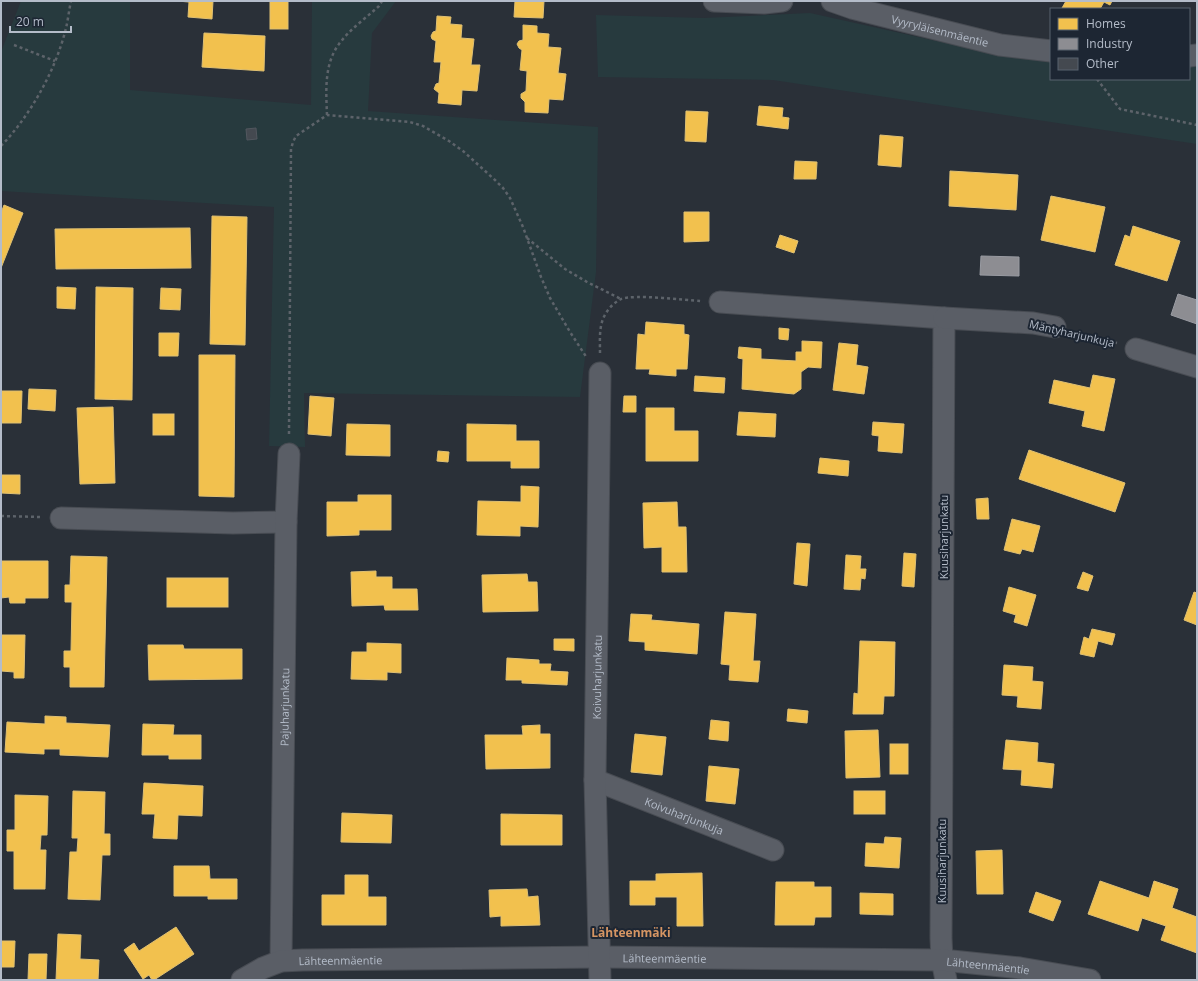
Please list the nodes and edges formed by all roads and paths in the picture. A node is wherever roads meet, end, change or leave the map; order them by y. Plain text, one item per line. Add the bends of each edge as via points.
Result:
1 (71, 1) edge
2 (382, 1) edge
3 (714, 1) edge
4 (782, 1) edge
5 (832, 1) edge
6 (14, 45) dead end
7 (1050, 51) edge
8 (55, 61) junction
9 (1098, 80) edge
10 (327, 115) junction
11 (1197, 125) edge
12 (1, 146) edge
13 (527, 237) junction
14 (621, 299) junction
15 (720, 302) joint
16 (944, 318) junction
17 (1055, 327) joint
18 (1136, 349) joint
19 (1197, 367) edge
20 (600, 373) junction
21 (289, 454) joint
22 (1, 516) edge
23 (61, 518) joint
24 (286, 522) junction
25 (595, 780) junction
26 (773, 850) dead end
27 (600, 957) junction
28 (281, 961) junction
29 (944, 970) edge
30 (242, 980) edge
31 (600, 980) edge
32 (1090, 980) edge

1 - 8 path via 66,29
2 - 10 path via 333,53 327,75
3 - 4 street
5 - 7 street, Vyyryläisenmäentie via 1000,45
6 - 8 path
8 - 12 path via 32,107 14,133
9 - 11 path via 1120,109
10 - 13 path via 410,122 423,126 449,141 503,188
10 - 21 path via 296,136 291,149
13 - 14 path via 565,269
13 - 20 path via 550,298 580,348
14 - 15 path via 634,297
14 - 20 path via 610,307 603,320 600,333
15 - 16 street
16 - 17 street, Mäntyharjunkuja via 1033,323
16 - 29 street, Kuusiharjunkatu via 941,930
17 - 18 path, Mäntyharjunkuja
18 - 19 street
20 - 25 street, Koivuharjunkatu
21 - 24 street, Pajuharjunkatu
22 - 23 path
23 - 24 street
24 - 28 street, Pajuharjunkatu
25 - 26 street, Koivuharjunkuja
25 - 27 street, Koivuharjunkatu
27 - 28 street, Lähteenmäentie
27 - 29 street, Lähteenmäentie
27 - 31 street, Koivuharjunkatu
28 - 30 street, Lähteenmäentie
29 - 32 street, Lähteenmäentie via 1020,968

